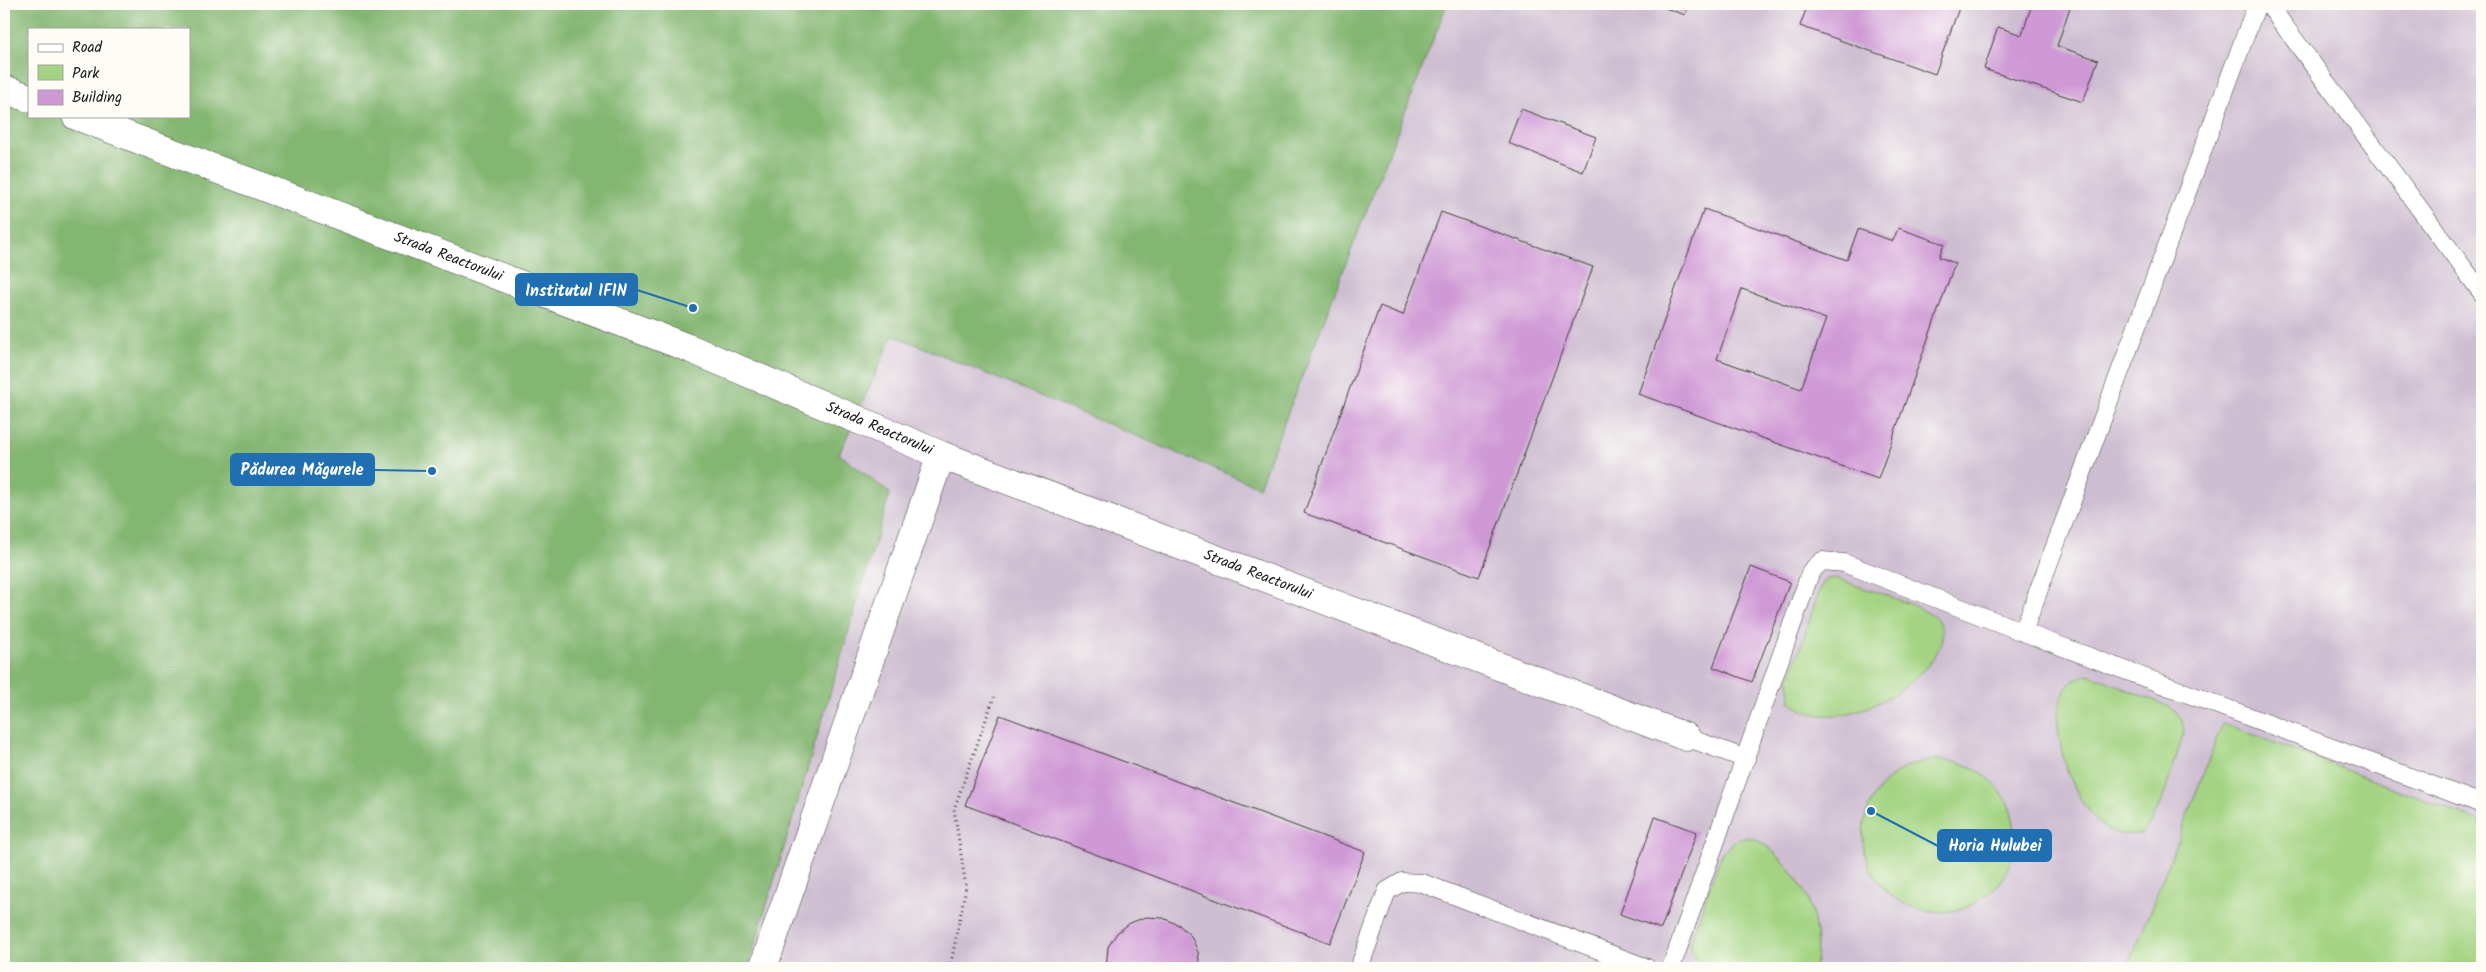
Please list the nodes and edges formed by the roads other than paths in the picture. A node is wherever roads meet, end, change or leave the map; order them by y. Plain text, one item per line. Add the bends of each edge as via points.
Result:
1 (2257, 4) edge
2 (2268, 4) edge
3 (4, 89) edge
4 (28, 98) edge
5 (81, 118) edge
6 (2482, 293) edge
7 (941, 455) junction
8 (2023, 632) junction
9 (1686, 736) joint
10 (1746, 759) junction
11 (2482, 804) edge
12 (763, 968) edge
13 (1360, 968) edge
14 (1647, 968) edge
15 (1670, 968) edge

1 - 8 lane
2 - 6 lane
3 - 4 street
5 - 7 street, Strada Reactorului via 692,349
7 - 9 street, Strada Reactorului
7 - 12 street
8 - 10 lane via 1844,563 1822,561 1811,571
8 - 11 lane
9 - 10 lane
10 - 15 lane
13 - 14 lane via 1387,891 1402,882 1422,883

